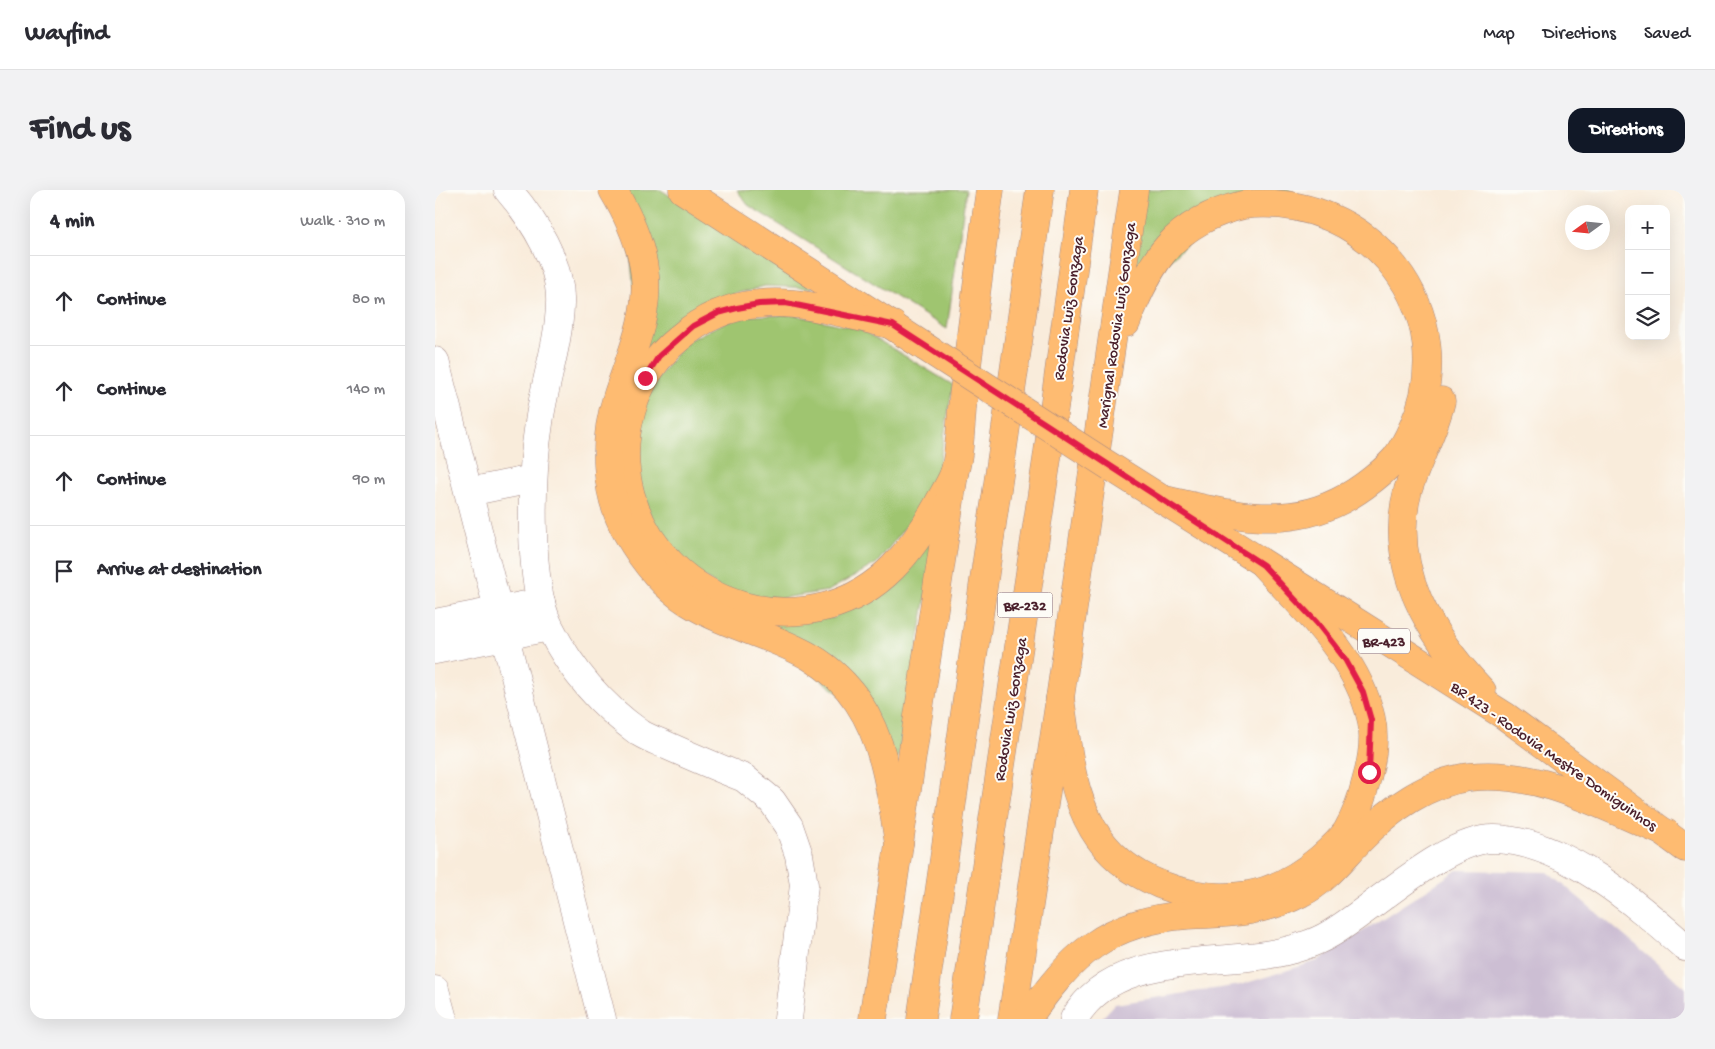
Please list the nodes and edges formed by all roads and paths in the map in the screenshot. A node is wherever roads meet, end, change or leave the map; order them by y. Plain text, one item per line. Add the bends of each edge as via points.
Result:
1 (508, 190) edge
2 (613, 190) edge
3 (683, 190) edge
4 (718, 190) edge
5 (985, 190) edge
6 (989, 190) edge
7 (1040, 190) edge
8 (1084, 190) edge
9 (1134, 190) edge
10 (1317, 190) edge
11 (982, 242) junction
12 (775, 250) junction
13 (893, 325) junction
14 (435, 360) edge
15 (1111, 362) junction
16 (954, 474) junction
17 (532, 479) junction
18 (469, 492) junction
19 (1161, 499) junction
20 (1263, 565) junction
21 (541, 602) junction
22 (435, 623) edge
23 (503, 623) junction
24 (549, 627) junction
25 (435, 650) edge
26 (1060, 698) junction
27 (1505, 716) junction
28 (1676, 840) edge
29 (899, 844) junction
30 (1685, 947) edge
31 (435, 990) edge
32 (443, 1019) edge
33 (602, 1019) edge
34 (788, 1019) edge
35 (873, 1019) edge
36 (921, 1019) edge
37 (963, 1019) edge
38 (1012, 1019) edge
39 (1027, 1019) edge
40 (1073, 1019) edge

1 - 17 street via 542,239 554,266 561,303
2 - 29 main road via 635,234 645,278 641,321 609,425 607,454 610,482 626,532 665,583 687,601 809,655 847,687 859,703 882,754
3 - 12 main road
4 - 12 main road
5 - 11 main road
6 - 11 main road
7 - 36 main road, BR-232
8 - 37 main road, Rodovia Luiz Gonzaga / BR-232
9 - 15 main road, Marignal Rodovia Luiz Gonzaga / BR-232
10 - 27 main road via 1364,210 1381,222 1424,273 1436,300 1446,349 1443,390 1438,413 1408,492 1404,516 1406,564 1415,594 1440,640
11 - 16 main road
12 - 13 main road, BR 423 - Rodovia Mestre Domiguinhos
13 - 16 main road via 786,303 737,308 718,313 693,326 659,356 636,397 628,424 624,461 636,511 661,553 693,583 735,605 798,612 844,602 881,580 915,543
13 - 19 main road, BR 423 - Rodovia Mestre Domiguinhos / BR-423, bridge
14 - 18 street
15 - 19 main road via 1137,295 1159,254 1201,220 1257,202 1307,205 1355,225 1389,254 1407,277 1417,302 1426,331 1429,360 1426,390 1409,435 1395,459 1377,476 1330,506 1289,517 1244,515
15 - 26 main road, Marignal Rodovia Luiz Gonzaga / BR-232
16 - 29 main road
17 - 18 street
17 - 21 street
18 - 23 street
19 - 20 main road, BR 423 - Rodovia Mestre Domiguinhos / BR-423
20 - 26 main road via 1317,623 1345,659 1363,692 1371,720 1369,772 1360,803 1346,831 1306,871 1282,884 1248,895 1222,897 1163,886 1141,875 1113,855 1093,830 1079,800
20 - 27 main road, BR 423 - Rodovia Mestre Domiguinhos / BR-423
21 - 23 street
21 - 24 street
22 - 23 street
23 - 24 street
23 - 25 street
23 - 33 street
24 - 34 street via 578,674 601,701 642,734 744,778 772,800 789,826 799,855 804,885
26 - 38 main road, BR-232
27 - 28 main road, BR 423 - Rodovia Mestre Domiguinhos / BR-423
28 - 39 main road via 1583,797 1536,781 1491,776 1448,782 1425,792 1380,821 1320,881 1280,903 1243,913 1138,922 1099,940 1059,976
29 - 35 main road
30 - 40 street via 1615,890 1571,861 1516,840 1492,838 1454,849 1329,935 1301,947 1261,955 1157,966 1124,976 1101,988
31 - 32 street

